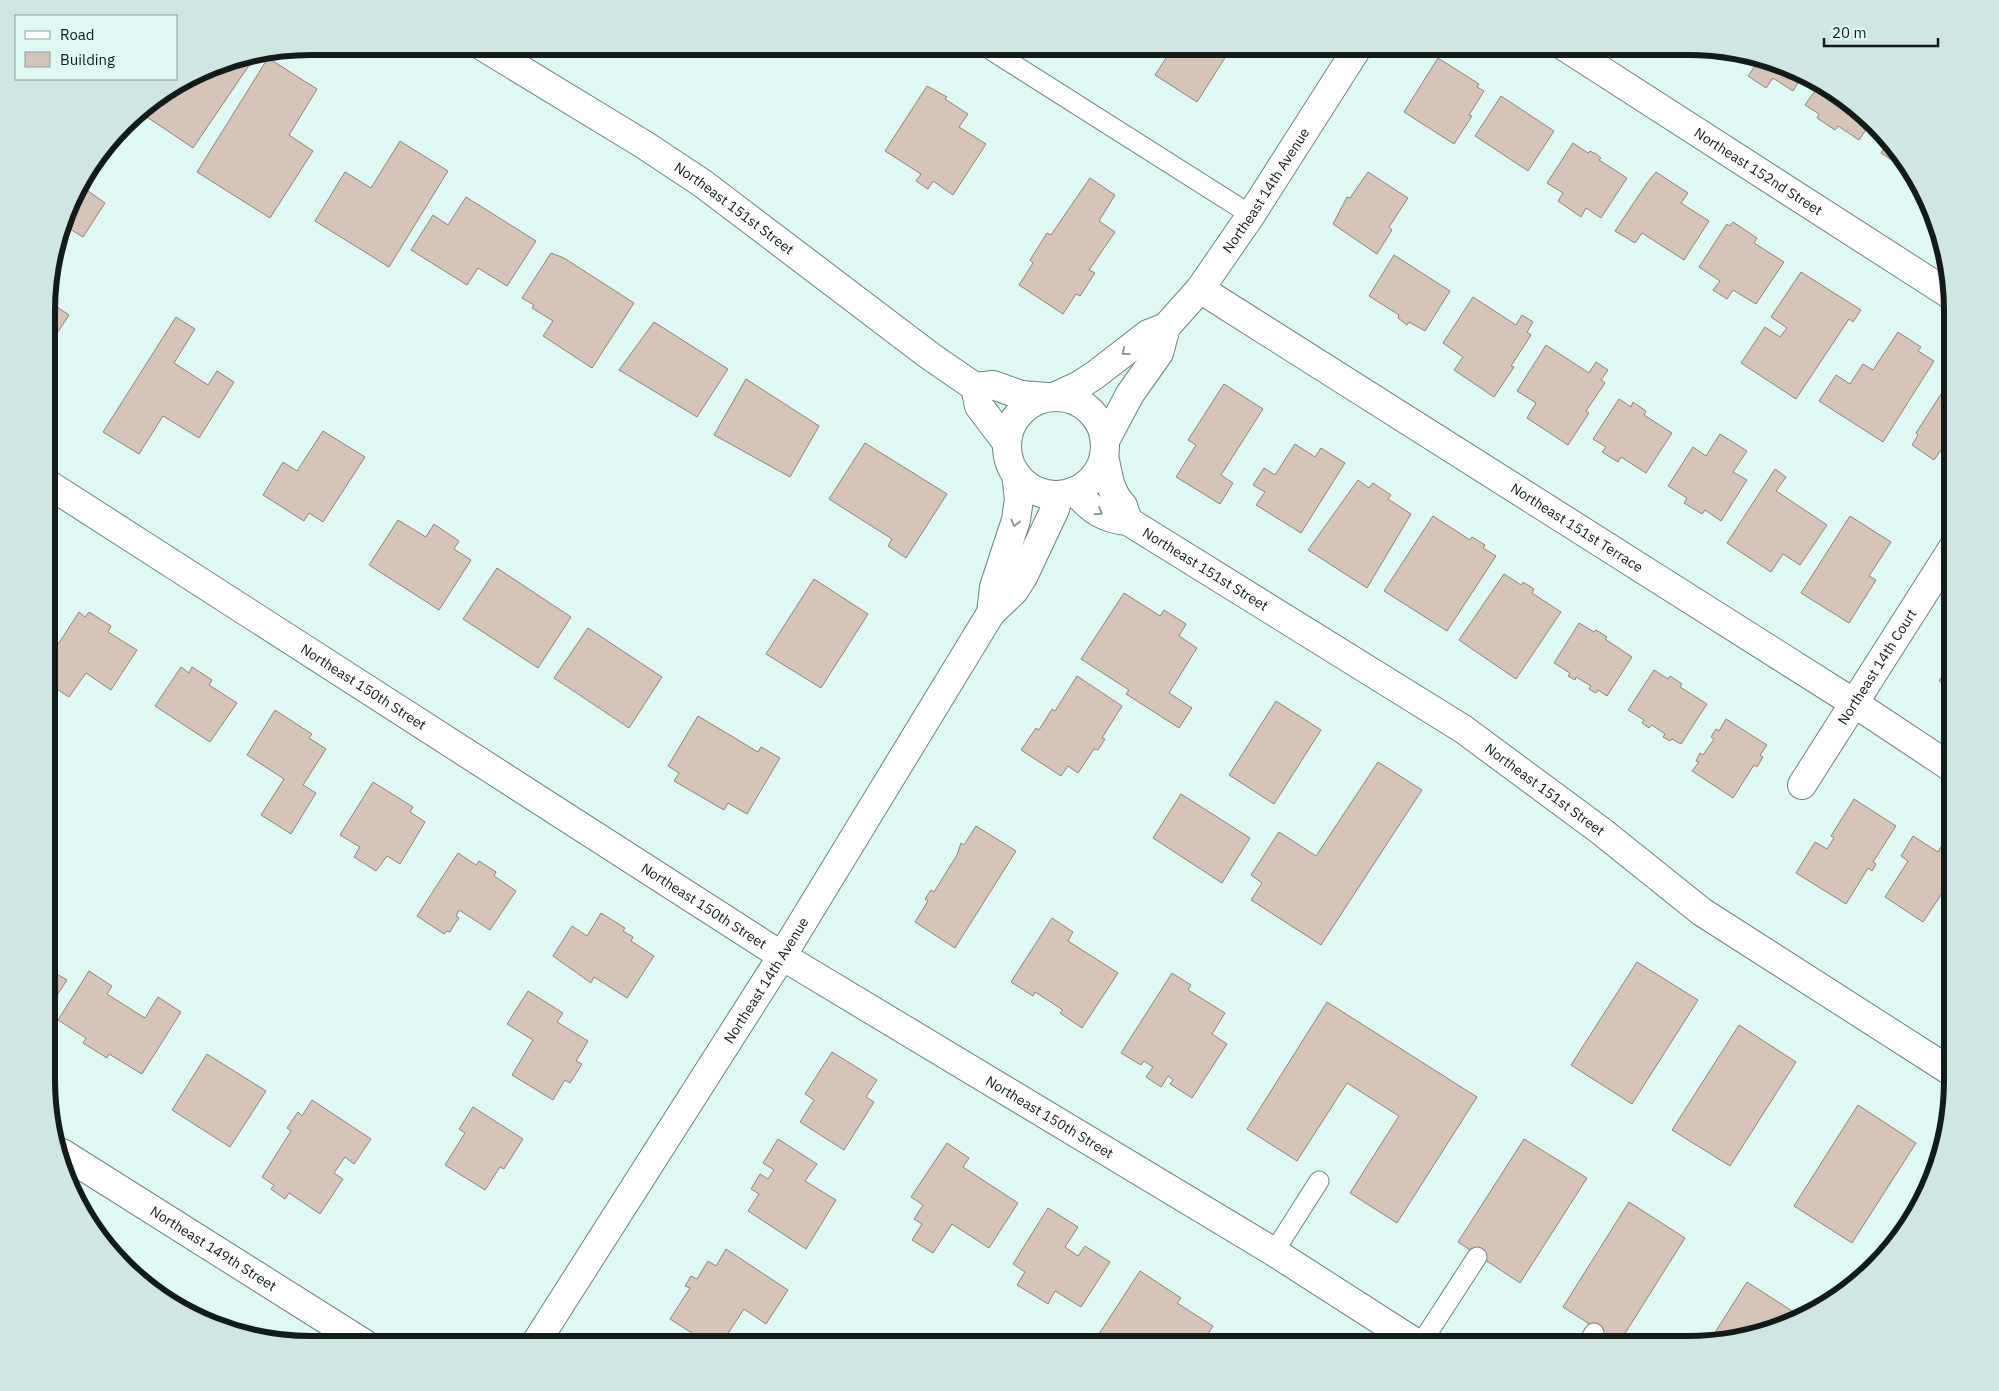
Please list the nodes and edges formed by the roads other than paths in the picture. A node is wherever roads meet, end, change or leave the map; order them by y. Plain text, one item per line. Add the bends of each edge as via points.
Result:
1 (497, 55) edge
2 (1000, 55) edge
3 (1353, 55) edge
4 (1577, 55) edge
5 (1251, 215) junction
6 (1200, 289) junction
7 (1943, 290) edge
8 (1166, 328) junction
9 (975, 387) junction
10 (1050, 397) junction
11 (1007, 443) junction
12 (1105, 449) junction
13 (1016, 474) junction
14 (55, 489) edge
15 (1067, 493) junction
16 (1128, 521) junction
17 (1944, 562) edge
18 (991, 613) junction
19 (1854, 703) junction
20 (1944, 763) edge
21 (1802, 785) dead end
22 (782, 956) junction
23 (1944, 1067) edge
24 (67, 1156) edge
25 (1319, 1181) dead end
26 (1274, 1252) junction
27 (1477, 1257) dead end
28 (352, 1336) edge
29 (540, 1336) edge
30 (1405, 1336) edge
31 (1425, 1336) edge

1 - 9 street, Northeast 151st Street via 702,183
2 - 5 lane
3 - 5 street, Northeast 14th Avenue
4 - 7 street, Northeast 152nd Street
5 - 6 street, Northeast 14th Avenue
6 - 8 street, Northeast 14th Avenue
6 - 19 street, Northeast 151st Terrace
8 -> 10 street, Northeast 14th Avenue via 1148,334 1095,376
8 - 12 street, Northeast 14th Avenue via 1159,353 1130,394
9 - 10 street via 993,386 1021,395
9 - 11 street via 979,406
10 - 11 street via 1032,403 1019,413 1010,427
10 - 12 street via 1079,402 1092,413 1101,426
11 - 13 street via 1009,460
12 - 15 street via 1098,472 1088,484
12 - 16 street, Northeast 151st Street via 1110,484
13 - 15 street via 1028,486 1043,493
13 -> 18 street, Northeast 14th Avenue via 1019,499 1016,520 994,587
14 - 22 street, Northeast 150th Street
15 -> 16 street, Northeast 151st Street via 1110,519
15 - 18 street, Northeast 14th Avenue via 1055,508 1023,577 1014,591
16 - 23 street, Northeast 151st Street via 1463,729 1601,831 1702,912
17 - 19 street, Northeast 14th Court
18 - 22 street, Northeast 14th Avenue
19 - 20 street, Northeast 151st Terrace
19 - 21 street, Northeast 14th Court
22 - 26 street, Northeast 150th Street
22 - 29 street, Northeast 14th Avenue
24 - 28 street, Northeast 149th Street
25 - 26 lane
26 - 30 street, Northeast 150th Street
27 - 31 lane

